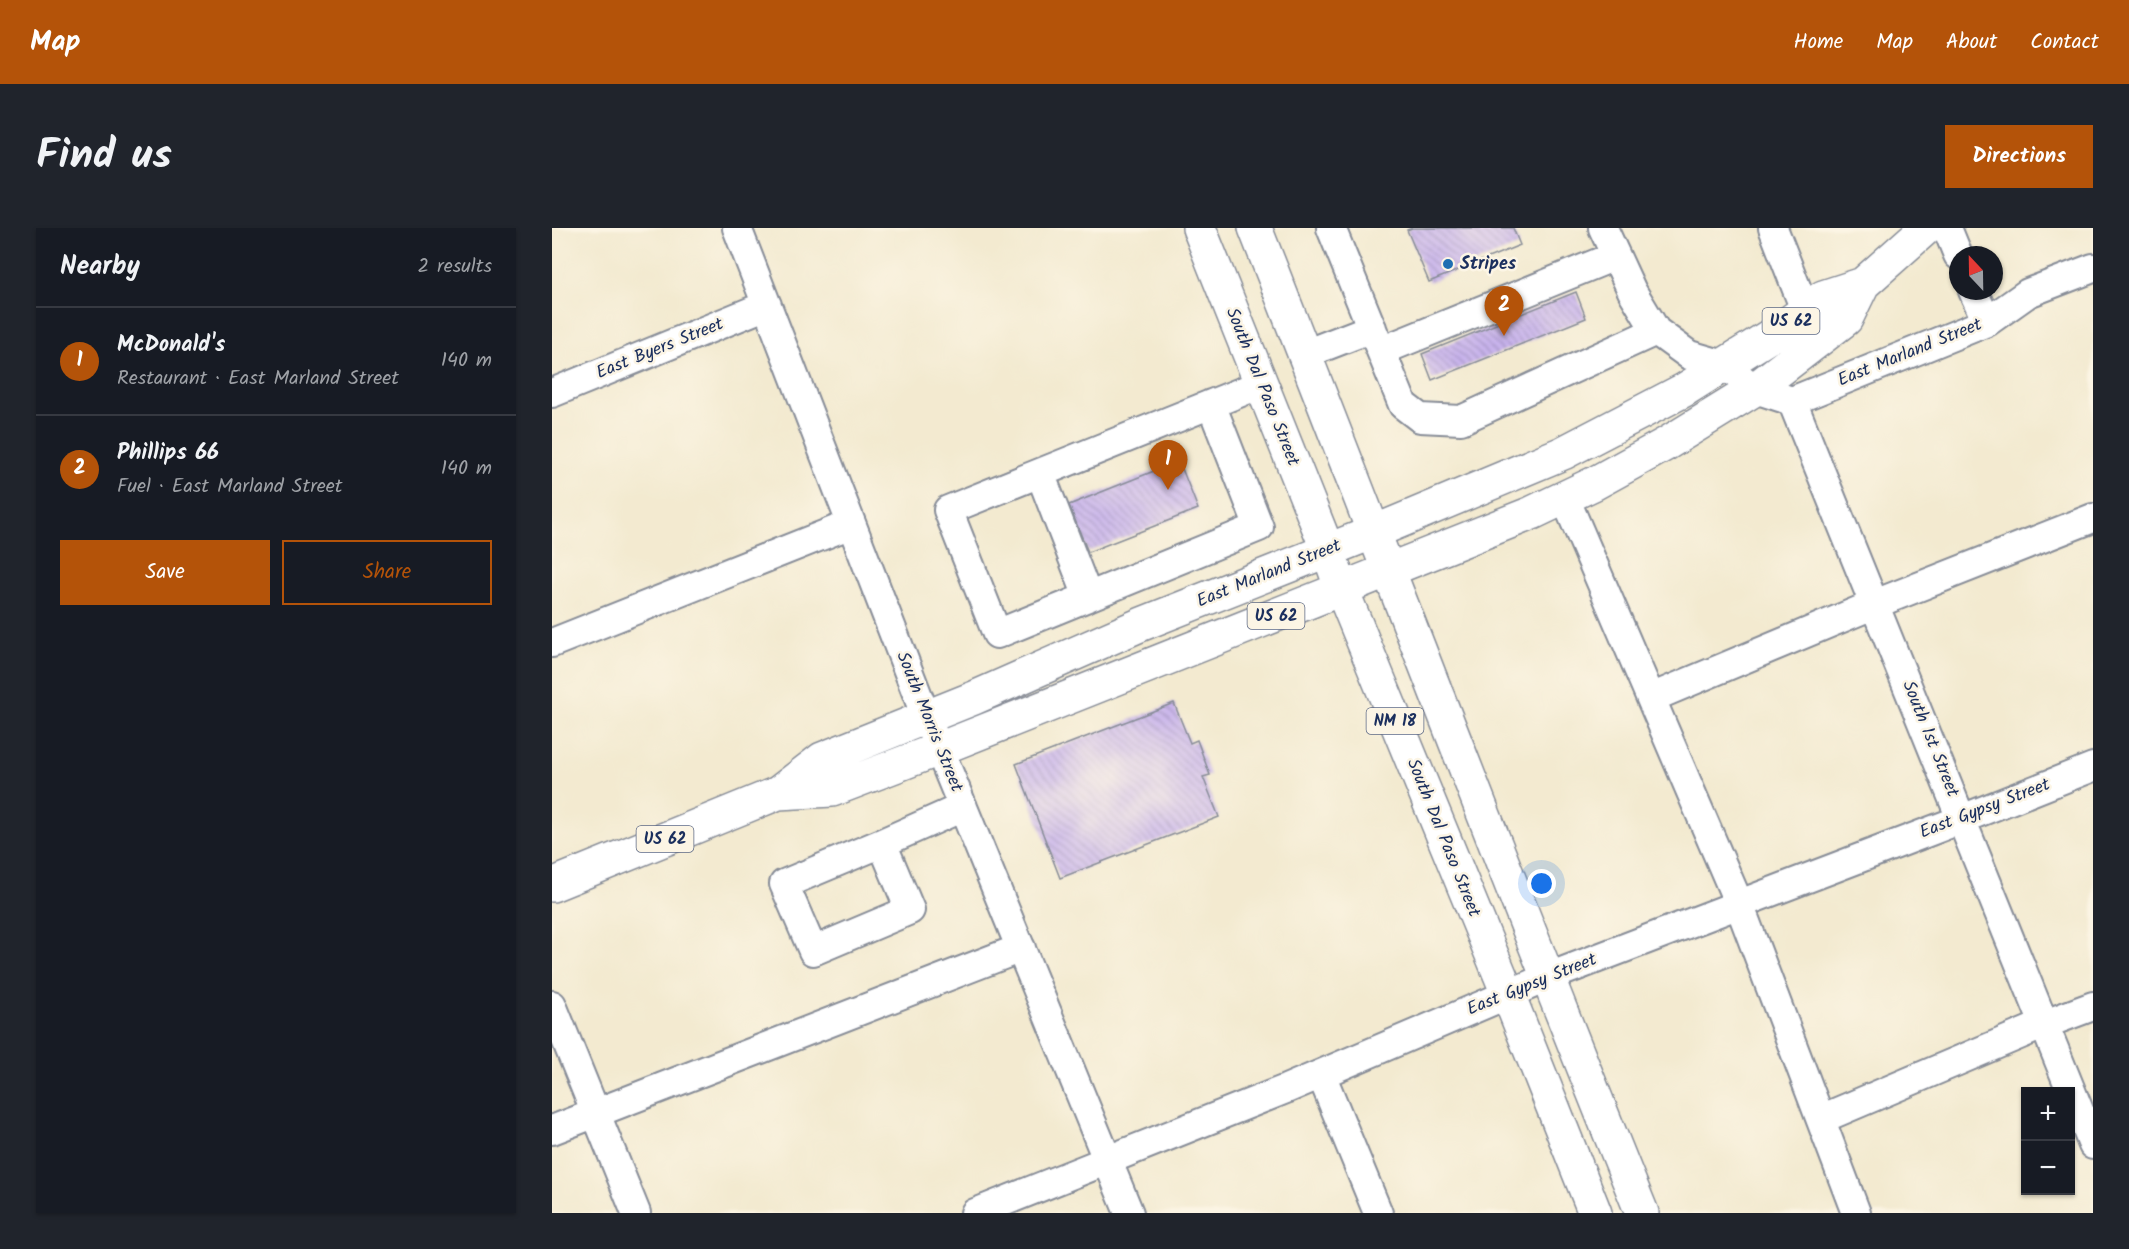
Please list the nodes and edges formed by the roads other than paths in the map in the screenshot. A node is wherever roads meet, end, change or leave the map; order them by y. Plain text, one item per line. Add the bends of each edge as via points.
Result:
1 (736, 228) edge
2 (1199, 228) edge
3 (1255, 228) edge
4 (1331, 228) edge
5 (1603, 228) edge
6 (1773, 228) edge
7 (1926, 228) edge
8 (1947, 228) edge
9 (1954, 246) edge
10 (1615, 256) junction
11 (2093, 268) edge
12 (1863, 284) junction
13 (1977, 300) edge
14 (767, 305) junction
15 (1805, 310) junction
16 (1987, 322) junction
17 (1656, 331) junction
18 (1376, 340) junction
19 (1305, 354) junction
20 (1724, 365) junction
21 (1261, 384) junction
22 (1755, 389) junction
23 (552, 393) edge
24 (1792, 401) junction
25 (1211, 404) junction
26 (1040, 473) junction
27 (1565, 498) junction
28 (2093, 518) edge
29 (851, 524) junction
30 (1374, 532) junction
31 (1328, 551) junction
32 (1390, 571) junction
33 (1341, 590) junction
34 (1088, 597) junction
35 (1875, 604) junction
36 (552, 643) edge
37 (1651, 698) junction
38 (926, 717) junction
39 (939, 749) junction
40 (2093, 767) edge
41 (778, 793) junction
42 (963, 807) junction
43 (1962, 819) junction
44 (882, 843) dead end
45 (552, 885) edge
46 (1739, 904) junction
47 (1021, 948) junction
48 (1546, 978) junction
49 (1508, 994) junction
50 (552, 1005) edge
51 (2093, 1006) edge
52 (2045, 1024) junction
53 (1321, 1074) junction
54 (596, 1113) junction
55 (1821, 1119) junction
56 (552, 1130) edge
57 (2093, 1145) edge
58 (1108, 1160) junction
59 (636, 1213) edge
60 (975, 1213) edge
61 (1129, 1213) edge
62 (1378, 1213) edge
63 (1595, 1213) edge
64 (1642, 1213) edge
65 (1856, 1213) edge

1 - 14 street, South Morris Street
2 - 21 main road, South Dal Paso Street / NM 18
3 - 19 main road, NM 18
4 - 18 street
5 - 10 street
6 - 15 street
7 - 12 main road, US 62
8 - 9 street
10 - 17 street
10 - 18 street
11 - 16 street, East Marland Street via 2028,293
12 - 15 main road, US 62 via 1823,297
12 - 22 main road, US 62 via 1846,319
13 - 16 street
14 - 23 street, East Byers Street
14 - 29 street, South Morris Street
15 - 20 main road, US 62
16 - 24 street, East Marland Street
17 - 18 street via 1461,420 1420,418 1403,405
17 - 20 street via 1689,356
18 - 19 street
19 - 30 main road, NM 18
20 - 22 street
20 - 30 main road, East Marland Street / US 62 via 1563,453
21 - 25 street
21 - 31 main road, South Dal Paso Street / NM 18
22 - 24 street
22 - 27 main road, East Marland Street / US 62 via 1666,444
24 - 35 street, South 1st Street
25 - 26 street
25 - 34 street via 1259,527
26 - 34 street
26 - 34 street via 948,510 997,634
27 - 32 main road, East Marland Street / US 62
27 - 37 street
28 - 35 street
29 - 36 street
29 - 38 street, South Morris Street
30 - 31 main road, East Marland Street / US 62
30 - 32 main road, NM 18
31 - 33 main road, South Dal Paso Street / NM 18
31 - 38 main road, East Marland Street / US 62 via 1142,624
32 - 33 main road, East Marland Street / US 62
32 - 48 main road, NM 18
33 - 39 main road, East Marland Street / US 62
33 - 49 main road, South Dal Paso Street / NM 18
35 - 37 street
35 - 43 street, South 1st Street
37 - 46 street
38 - 39 street, South Morris Street
38 - 41 main road, East Marland Street / US 62 via 822,759
39 - 41 main road, East Marland Street / US 62 via 832,790
39 - 42 street, South Morris Street
40 - 43 street, East Gypsy Street
41 - 45 main road, East Marland Street / US 62
42 - 44 street
42 - 47 street, South Morris Street
43 - 46 street, East Gypsy Street
43 - 52 street, South 1st Street
46 - 48 street, East Gypsy Street
46 - 55 street
47 - 54 street
47 - 58 street, South Morris Street
48 - 49 street, East Gypsy Street
48 - 64 main road, NM 18
49 - 53 street, East Gypsy Street
49 - 63 main road, South Dal Paso Street / NM 18
50 - 54 street
51 - 52 street
52 - 55 street
52 - 57 street, South 1st Street
53 - 58 street, East Gypsy Street
53 - 62 street
54 - 56 street
54 - 59 street
55 - 65 street
58 - 60 street, East Gypsy Street
58 - 61 street, South Morris Street

